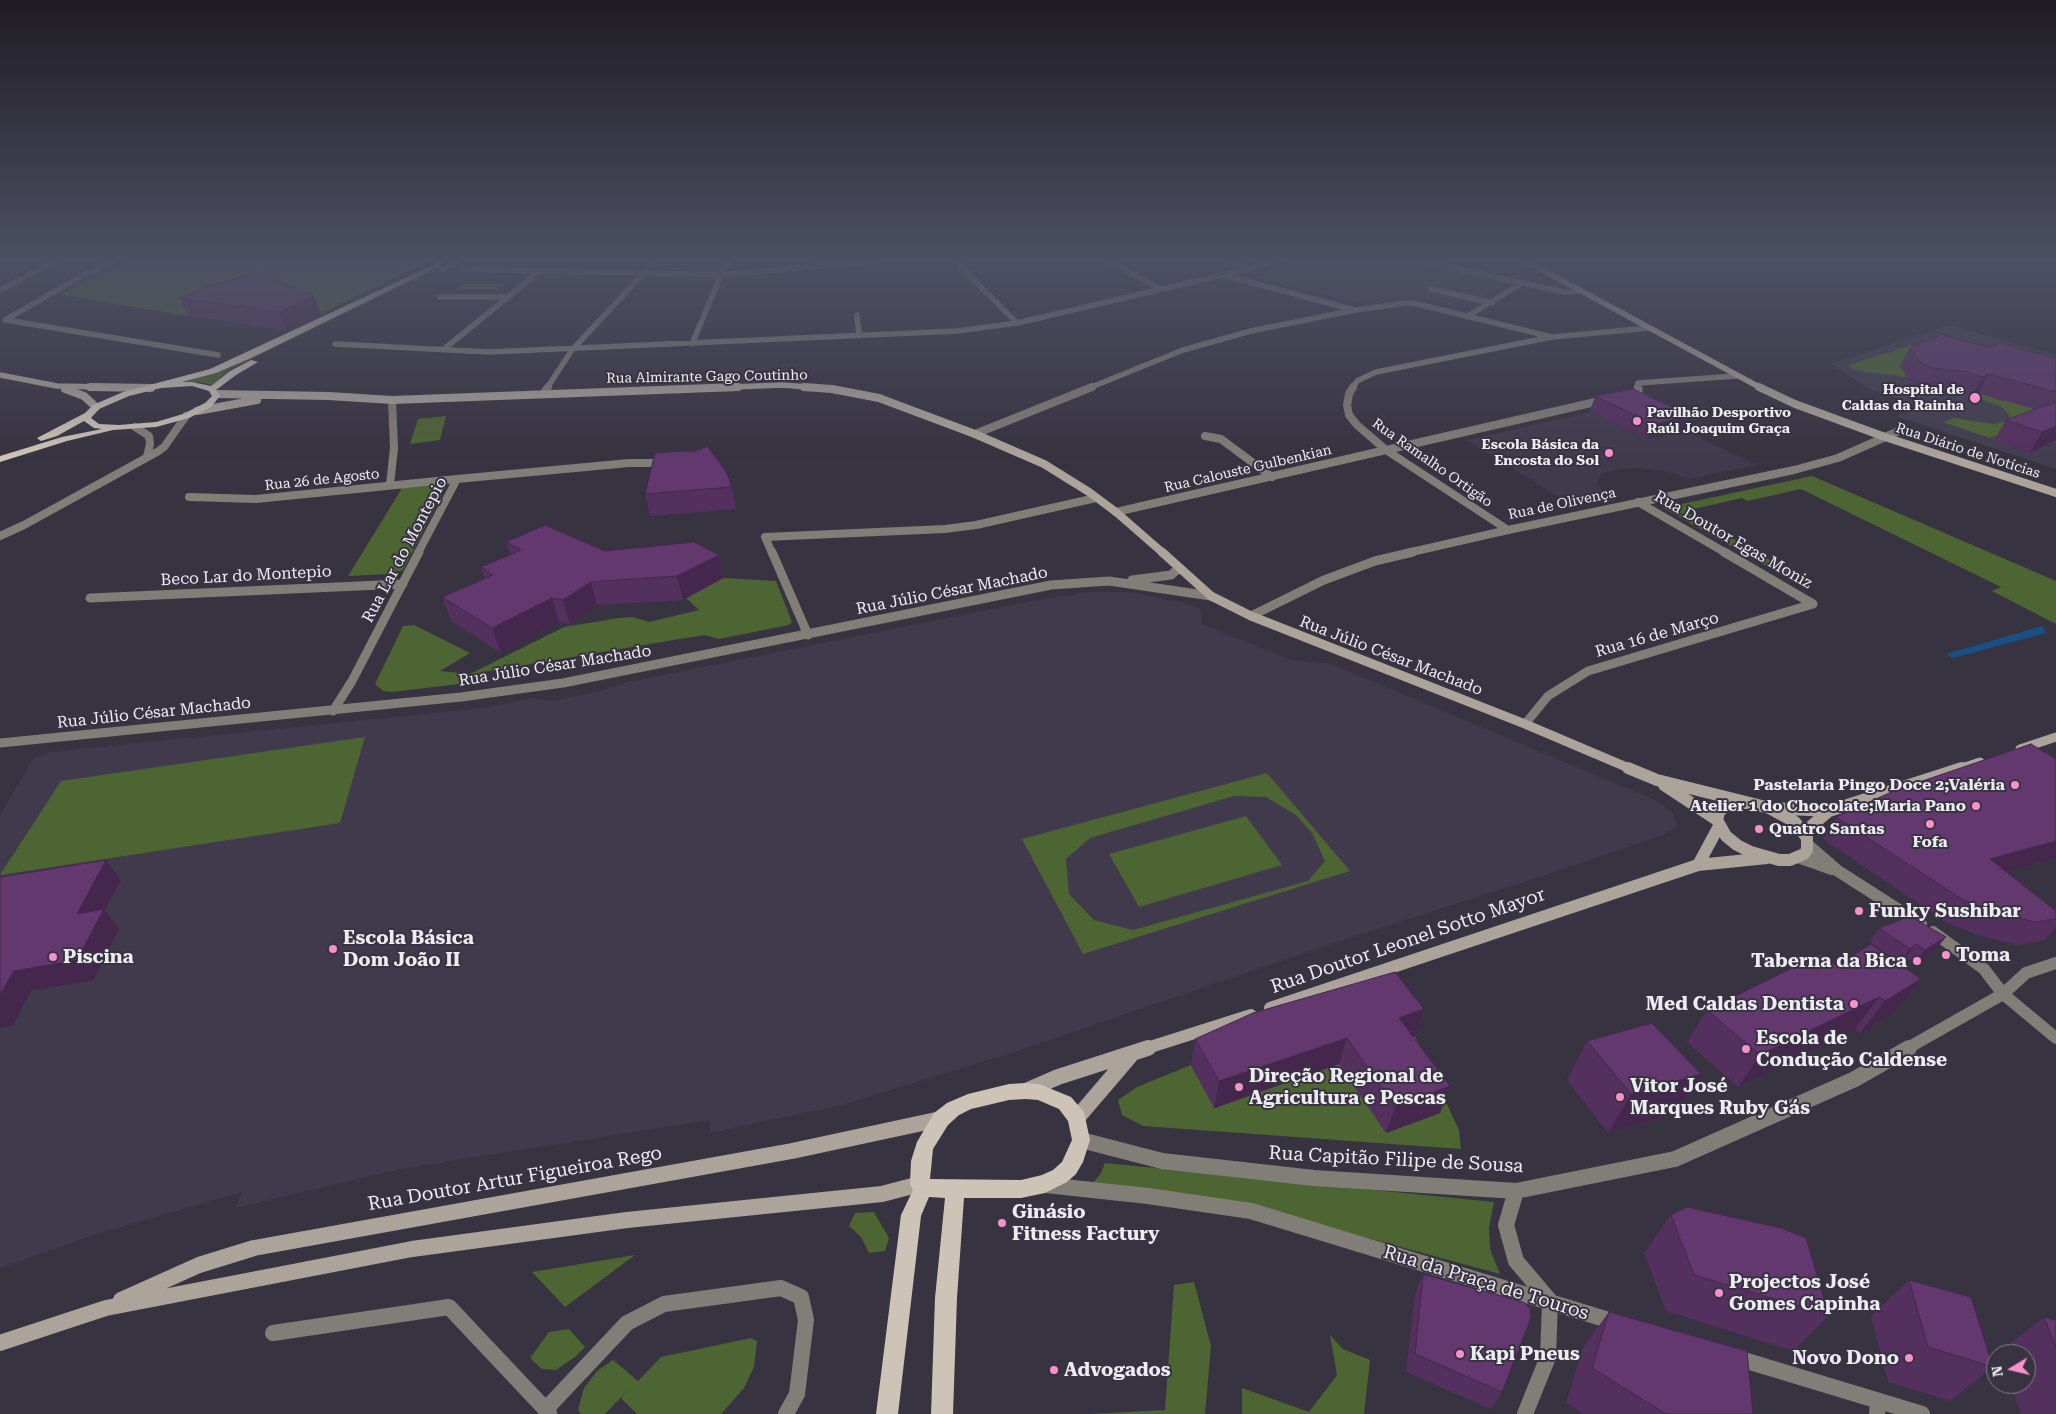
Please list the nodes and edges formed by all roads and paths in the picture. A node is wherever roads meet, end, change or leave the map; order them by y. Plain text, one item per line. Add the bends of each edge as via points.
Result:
1 (35, 326) edge
2 (311, 326) edge
3 (327, 326) edge
4 (472, 326) edge
5 (594, 326) edge
6 (700, 326) edge
7 (858, 326) edge
8 (994, 326) edge
9 (1276, 326) edge
10 (1508, 326) edge
11 (1645, 326) edge
12 (1649, 328) junction
13 (859, 336) junction
14 (1552, 337) junction
15 (335, 344) dead end
16 (692, 344) junction
17 (444, 349) junction
18 (572, 350) junction
19 (218, 355) dead end
20 (0, 375) edge
21 (1736, 376) junction
22 (57, 386) junction
23 (161, 386) junction
24 (151, 388) junction
25 (214, 391) junction
26 (543, 394) junction
27 (293, 395) junction
28 (1621, 397) edge
29 (1613, 398) edge
30 (392, 400) junction
31 (96, 407) junction
32 (197, 411) junction
33 (88, 415) junction
34 (186, 416) junction
35 (135, 427) junction
36 (119, 428) junction
37 (1901, 430) dead end
38 (975, 434) junction
39 (1205, 436) dead end
40 (1885, 437) junction
41 (1386, 450) junction
42 (0, 452) edge
43 (148, 457) junction
44 (0, 459) edge
45 (678, 465) edge
46 (1272, 477) junction
47 (457, 479) junction
48 (390, 485) junction
49 (2056, 493) edge
50 (189, 497) dead end
51 (1096, 498) junction
52 (1638, 502) junction
53 (1116, 512) junction
54 (1508, 530) junction
55 (0, 536) edge
56 (1179, 568) junction
57 (1109, 581) junction
58 (403, 584) junction
59 (1211, 596) junction
60 (90, 598) dead end
61 (1813, 604) joint
62 (1251, 616) junction
63 (808, 636) junction
64 (333, 711) junction
65 (1525, 724) junction
66 (2056, 737) edge
67 (0, 743) edge
68 (2009, 752) edge
69 (1990, 758) edge
70 (1657, 780) junction
71 (1750, 803) junction
72 (1769, 808) junction
73 (1829, 811) junction
74 (1718, 823) junction
75 (1804, 832) junction
76 (1808, 845) junction
77 (1798, 857) junction
78 (1767, 858) junction
79 (1698, 864) junction
80 (1838, 871) junction
81 (2056, 963) edge
82 (2003, 994) junction
83 (2056, 1038) edge
84 (1131, 1055) junction
85 (1026, 1091) junction
86 (1076, 1118) junction
87 (941, 1119) junction
88 (1081, 1140) junction
89 (1044, 1184) junction
90 (922, 1185) junction
91 (955, 1190) junction
92 (1516, 1191) junction
93 (1550, 1302) junction
94 (106, 1308) junction
95 (1631, 1327) edge
96 (273, 1333) dead end
97 (0, 1343) edge
98 (1720, 1354) edge
99 (1878, 1407) edge
100 (548, 1412) edge
101 (786, 1414) edge
102 (887, 1414) edge
103 (942, 1414) edge
104 (1525, 1414) edge
105 (1922, 1414) edge

1 - 19 street
2 - 23 main road via 214,371
3 - 25 main road via 233,373
4 - 17 street
5 - 18 street
6 - 16 street
7 - 13 street
8 - 13 street
9 - 38 street via 1183,350
10 - 14 street
11 - 12 main road, Rua Diário de Notícias
12 - 14 street, Rua Ramalho Ortigão
12 - 21 main road, Rua Diário de Notícias
13 - 16 street
14 - 41 street, Rua Ramalho Ortigão via 1376,372 1357,381 1349,394 1349,415
15 - 17 street
16 - 18 street
17 - 18 street via 489,352
18 - 26 street
20 - 22 main road
21 - 28 street via 1638,383 1639,393
21 - 40 main road, Rua Diário de Notícias via 1794,404
22 - 24 main road
22 - 31 main road via 84,396
23 - 24 main road
23 - 25 main road via 192,384
24 - 31 main road
25 - 27 main road, Rua Almirante Gago Coutinho
25 - 32 main road via 212,402
26 - 30 main road, Rua Almirante Gago Coutinho
26 - 38 main road, Rua Almirante Gago Coutinho via 774,385 813,387 879,398
27 - 30 main road, Rua Almirante Gago Coutinho
27 - 32 main road, Rua Almirante Gago Coutinho
29 - 41 street, Rua Calouste Gulbenkian
30 - 48 street via 394,448
31 - 33 main road
32 - 34 main road
33 - 36 main road via 90,423 97,426
33 - 42 main road via 54,434
34 - 35 main road
34 - 43 street via 164,447
35 - 36 main road
35 - 43 street via 149,436
36 - 44 main road via 65,439
37 - 40 street, Rua de Olivença
38 - 51 main road, Rua Almirante Gago Coutinho via 1044,464
39 - 46 street via 1221,439
40 - 49 main road, Rua Diário de Notícias
40 - 52 street, Rua de Olivença via 1838,458 1794,470
41 - 46 street, Rua Calouste Gulbenkian
41 - 54 street, Rua Ramalho Ortigão
43 - 55 street
45 - 47 street, Rua Lar do Montepio via 629,463
46 - 53 street, Rua Calouste Gulbenkian
47 - 48 street, Rua 26 de Agosto
47 - 58 street, Rua Lar do Montepio
48 - 50 street, Rua 26 de Agosto via 256,499
51 - 53 main road, Rua Almirante Gago Coutinho
51 - 63 street via 945,529 765,537
52 - 54 street, Rua de Olivença
52 - 61 street, Rua Doutor Egas Moniz
53 - 56 main road, Rua Almirante Gago Coutinho
54 - 62 street, Rua de Olivença via 1375,561 1324,580
56 - 57 street, Rua Júlio César Machado via 1171,575 1153,579
56 - 59 main road, Rua Almirante Gago Coutinho
57 - 59 street, Rua Júlio César Machado
57 - 63 street, Rua Júlio César Machado via 1051,585
58 - 60 street, Beco Lar do Montepio
58 - 64 street, Rua Lar do Montepio
59 - 62 main road, Rua Júlio César Machado
61 - 65 street, Rua 16 de Março via 1588,671 1548,696
62 - 65 main road, Rua Júlio César Machado
63 - 64 street, Rua Júlio César Machado via 563,683
64 - 67 street, Rua Júlio César Machado
65 - 70 main road, Rua Júlio César Machado
66 - 68 main road
69 - 73 main road
70 - 71 main road
70 - 74 main road
71 - 72 main road
71 - 74 main road via 1725,806 1719,812
72 - 73 main road
72 - 75 main road via 1795,822
73 - 75 main road
74 - 78 main road via 1737,845
74 - 79 main road
75 - 76 main road
76 - 77 main road via 1804,854
76 - 80 street
77 - 78 main road via 1790,860
77 - 80 street
78 - 79 main road, Rua Doutor Leonel Sotto Mayor
79 - 84 main road, Rua Doutor Leonel Sotto Mayor
80 - 82 street via 1951,943 1989,974
81 - 82 street, Rua Capitão Filipe de Sousa via 2026,973
82 - 83 street
82 - 92 street, Rua Capitão Filipe de Sousa via 1855,1079 1675,1159
84 - 85 main road, Rua Doutor Leonel Sotto Mayor
84 - 86 main road
85 - 86 main road via 1039,1092 1065,1103
85 - 87 main road via 968,1102
86 - 88 main road
87 - 90 main road via 924,1148
87 - 94 main road, Rua Doutor Artur Figueiroa Rego via 801,1149 254,1248 199,1265
88 - 89 main road via 1069,1168
88 - 92 street, Rua Capitão Filipe de Sousa via 1162,1161 1314,1178
89 - 91 main road via 1021,1189
89 - 93 street, Rua da Praça de Touros via 1251,1211
90 - 91 main road
90 - 94 main road, Rua Doutor Artur Figueiroa Rego via 882,1194 627,1220 418,1248
90 - 102 main road via 911,1215
91 - 103 main road via 946,1298
92 - 93 street via 1506,1225 1516,1261
93 - 95 street, Rua da Praça de Touros
93 - 104 street via 1548,1357
94 - 97 main road, Rua Doutor Artur Figueiroa Rego
96 - 100 street via 449,1307
98 - 99 street
99 - 105 street
100 - 101 street via 627,1323 664,1304 781,1288 801,1297 806,1320 797,1394

